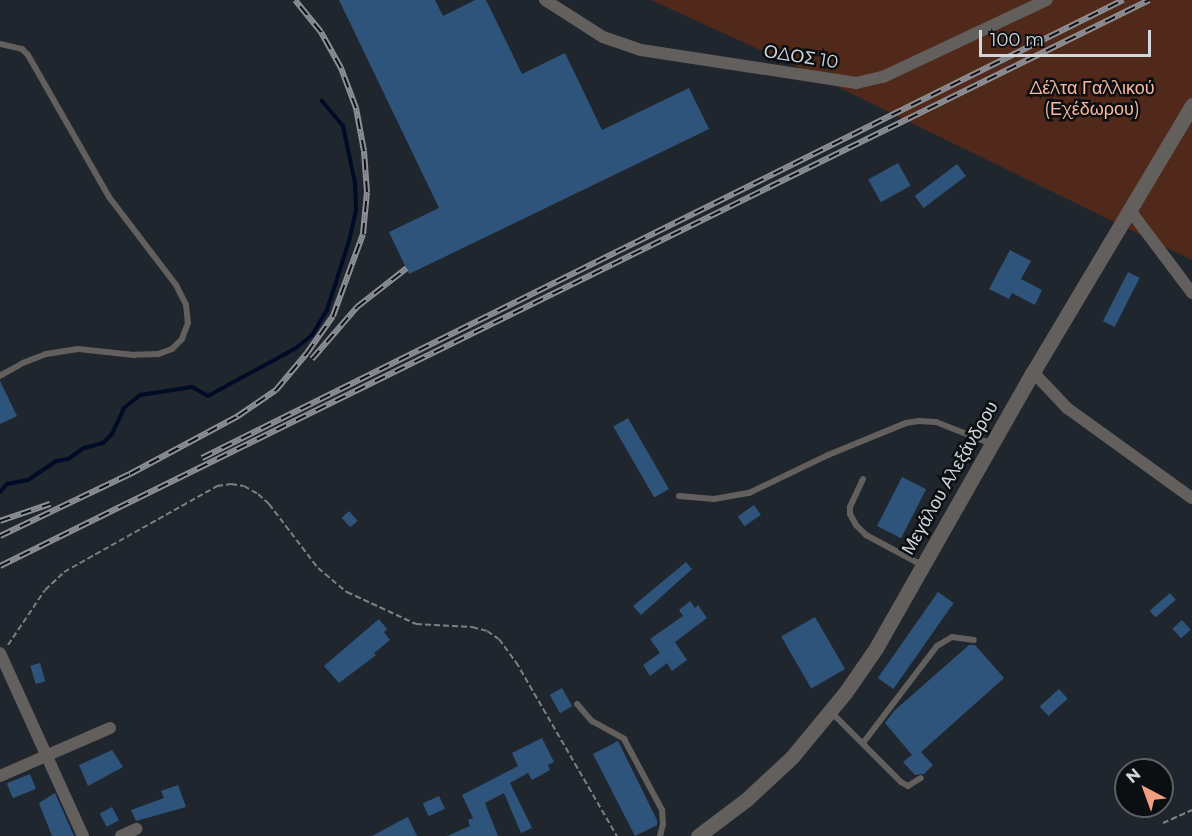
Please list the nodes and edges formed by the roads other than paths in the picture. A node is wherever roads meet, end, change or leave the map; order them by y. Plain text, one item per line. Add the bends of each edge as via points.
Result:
1 (544, 0) edge
2 (1047, 0) edge
3 (0, 44) edge
4 (1192, 105) edge
5 (1129, 209) junction
6 (1192, 293) edge
7 (1033, 372) junction
8 (0, 376) edge
9 (992, 444) junction
10 (863, 479) dead end
11 (679, 495) dead end
12 (1192, 498) edge
13 (923, 566) junction
14 (974, 640) dead end
15 (1, 653) edge
16 (577, 704) dead end
17 (831, 711) junction
18 (110, 728) dead end
19 (863, 743) junction
20 (45, 758) junction
21 (0, 776) edge
22 (921, 778) dead end
23 (136, 829) dead end
24 (83, 836) edge
25 (120, 836) edge
26 (660, 836) edge
27 (698, 836) edge

1 - 2 street, ΟΔΟΣ 10 via 603,37 641,50 856,83 883,77
3 - 8 lane via 22,49 28,56 109,197 176,285 186,305 188,323 172,350 158,354 78,349 46,354
4 - 5 street, Μεγάλου Αλεξάνδρου
5 - 6 street
5 - 7 street, Μεγάλου Αλεξάνδρου
7 - 9 street, Μεγάλου Αλεξάνδρου
7 - 12 street via 1067,408
9 - 11 lane via 936,422 906,423 749,493 714,500
9 - 13 street, Μεγάλου Αλεξάνδρου
10 - 13 lane via 850,507 856,525 866,535
13 - 17 street, Μεγάλου Αλεξάνδρου via 876,648
14 - 19 lane via 952,637 937,646
15 - 20 street
16 - 26 lane via 592,721 624,739 662,810
17 - 19 lane
17 - 27 street, Μεγάλου Αλεξάνδρου via 792,757 747,799
18 - 20 street
19 - 22 lane via 901,782 908,786
20 - 21 street
20 - 24 street
23 - 25 street

